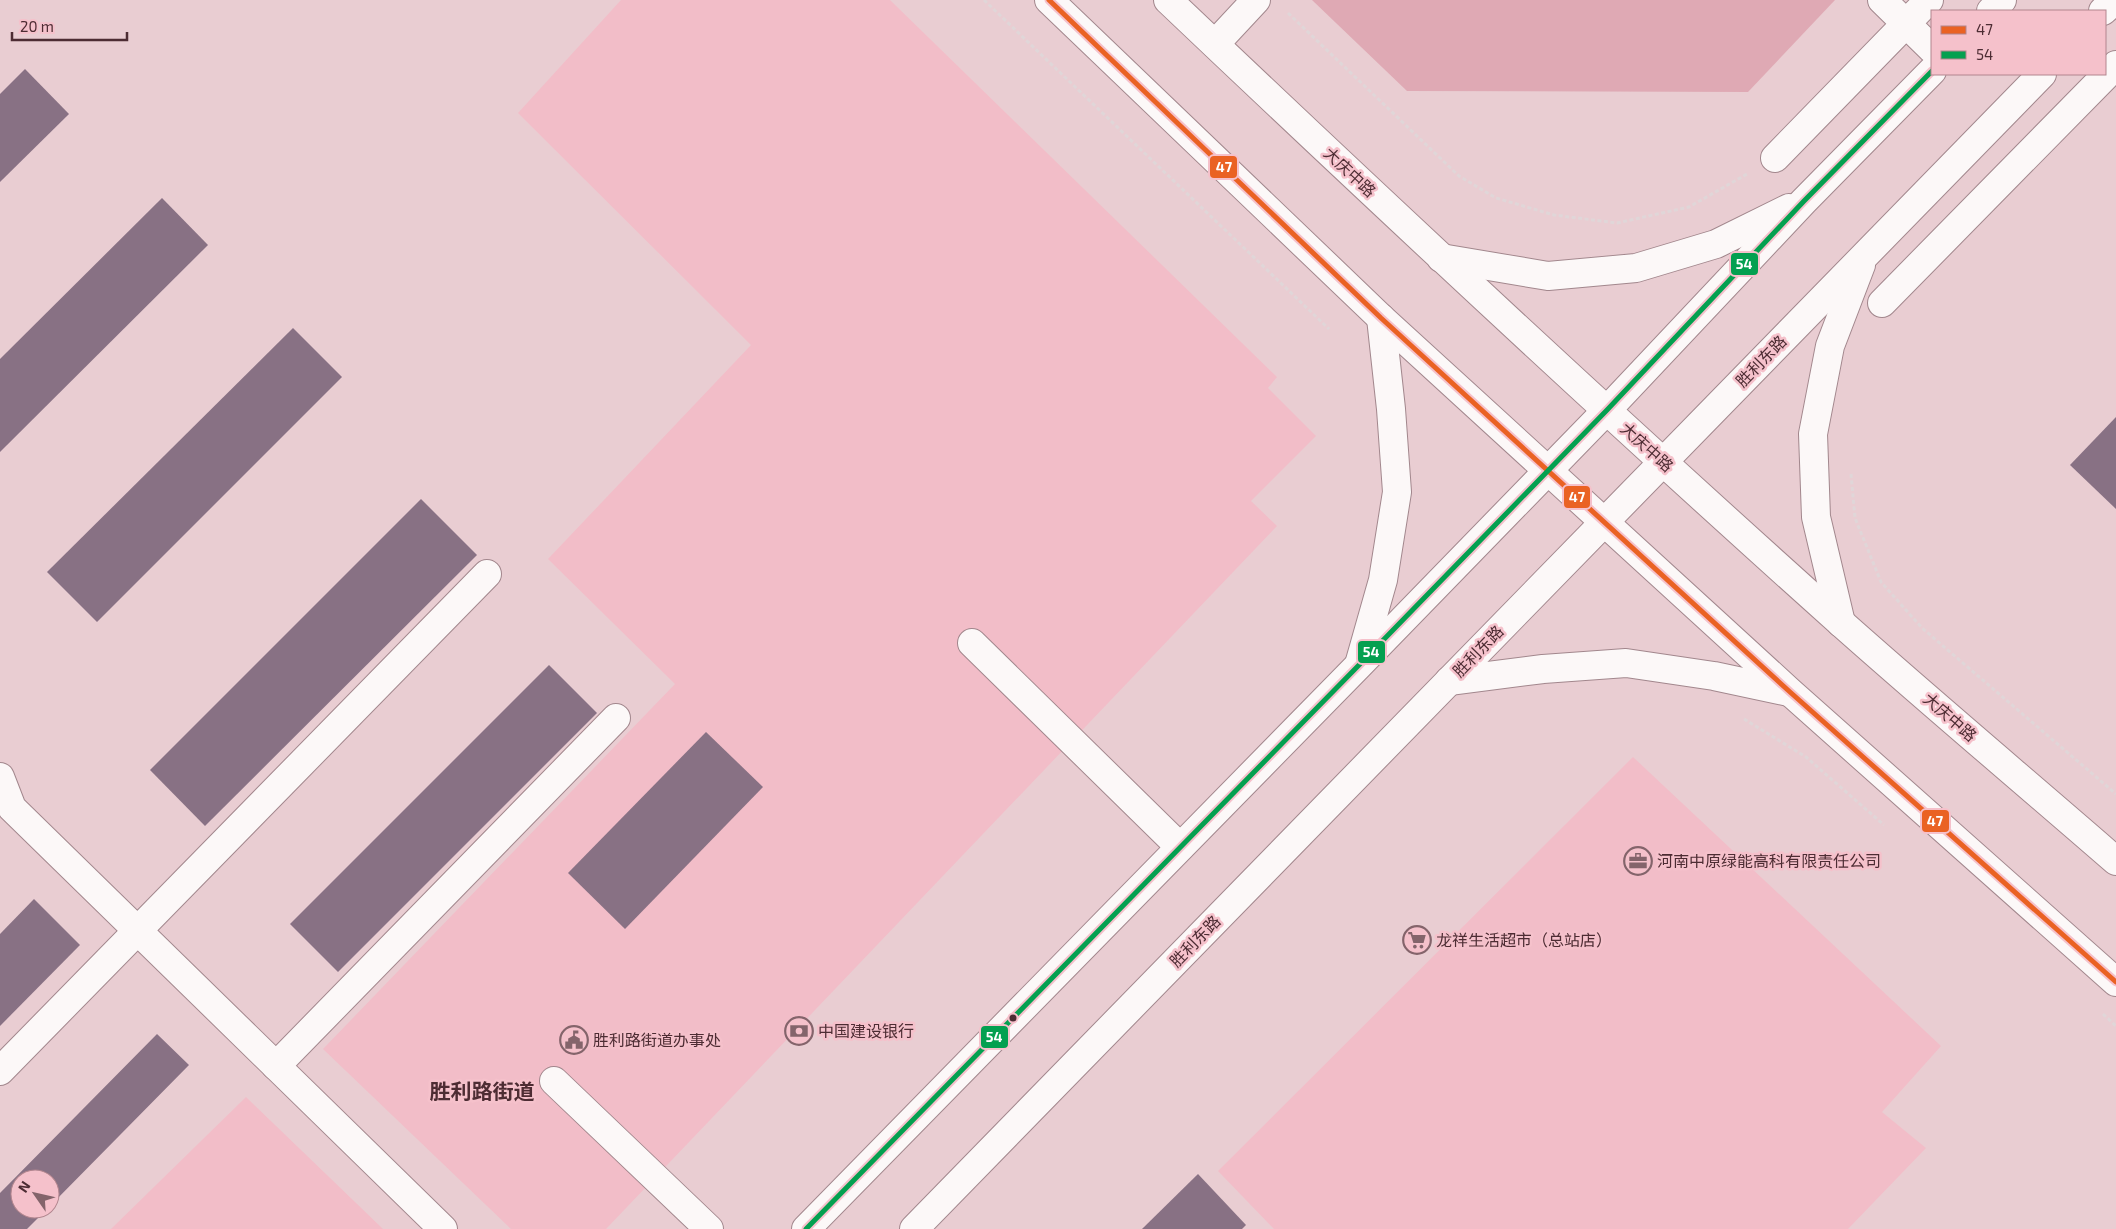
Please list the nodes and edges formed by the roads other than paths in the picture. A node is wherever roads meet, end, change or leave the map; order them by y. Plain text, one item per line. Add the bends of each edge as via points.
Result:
1 (1049, 0) edge
2 (1168, 0) edge
3 (1256, 0) edge
4 (1882, 0) edge
5 (1929, 0) edge
6 (2002, 0) edge
7 (2114, 0) edge
8 (1992, 10) edge
9 (2105, 10) edge
10 (1906, 23) junction
11 (1215, 44) junction
12 (1931, 48) edge
13 (2116, 65) edge
14 (1931, 72) edge
15 (2041, 75) edge
16 (1775, 158) road end
17 (1804, 201) junction
18 (1865, 254) junction
19 (1441, 258) junction
20 (1882, 304) dead end
21 (1381, 318) junction
22 (1607, 410) junction
23 (1663, 462) junction
24 (1547, 470) junction
25 (1604, 522) junction
26 (487, 574) dead end
27 (1841, 623) junction
28 (972, 643) dead end
29 (1359, 665) junction
30 (1449, 681) junction
31 (1790, 692) junction
32 (616, 718) dead end
33 (0, 777) edge
34 (6, 809) edge
35 (1180, 847) junction
36 (2116, 861) edge
37 (136, 930) junction
38 (2116, 982) edge
39 (276, 1066) junction
40 (0, 1071) edge
41 (554, 1081) dead end
42 (442, 1229) edge
43 (709, 1229) edge
44 (806, 1229) edge
45 (914, 1229) edge

1 - 21 main road
2 - 11 main road, 大庆中路
3 - 11 main road
4 - 10 main road
5 - 10 main road
6 - 8 main road
7 - 9 main road
10 - 12 main road
10 - 16 main road
11 - 19 main road, 大庆中路
13 - 20 main road
14 - 17 main road
15 - 18 main road, 胜利东路
17 - 19 main road via 1716,244 1636,268 1548,276
17 - 22 main road
18 - 23 main road, 胜利东路
18 - 27 main road via 1830,346 1813,434 1816,517
19 - 22 main road, 大庆中路
21 - 24 main road
21 - 29 main road via 1397,492 1383,580
22 - 23 main road, 大庆中路
22 - 24 main road
23 - 25 main road, 胜利东路
23 - 27 main road, 大庆中路
24 - 25 main road
24 - 29 main road
25 - 30 main road, 胜利东路
25 - 31 main road
26 - 37 main road
27 - 36 main road, 大庆中路
28 - 35 main road
29 - 35 main road
30 - 31 main road via 1626,663 1714,676
30 - 45 main road, 胜利东路
31 - 38 main road
32 - 39 main road
33 - 34 main road
34 - 37 main road
35 - 44 main road
37 - 39 main road
37 - 40 main road
39 - 42 main road
41 - 43 main road

